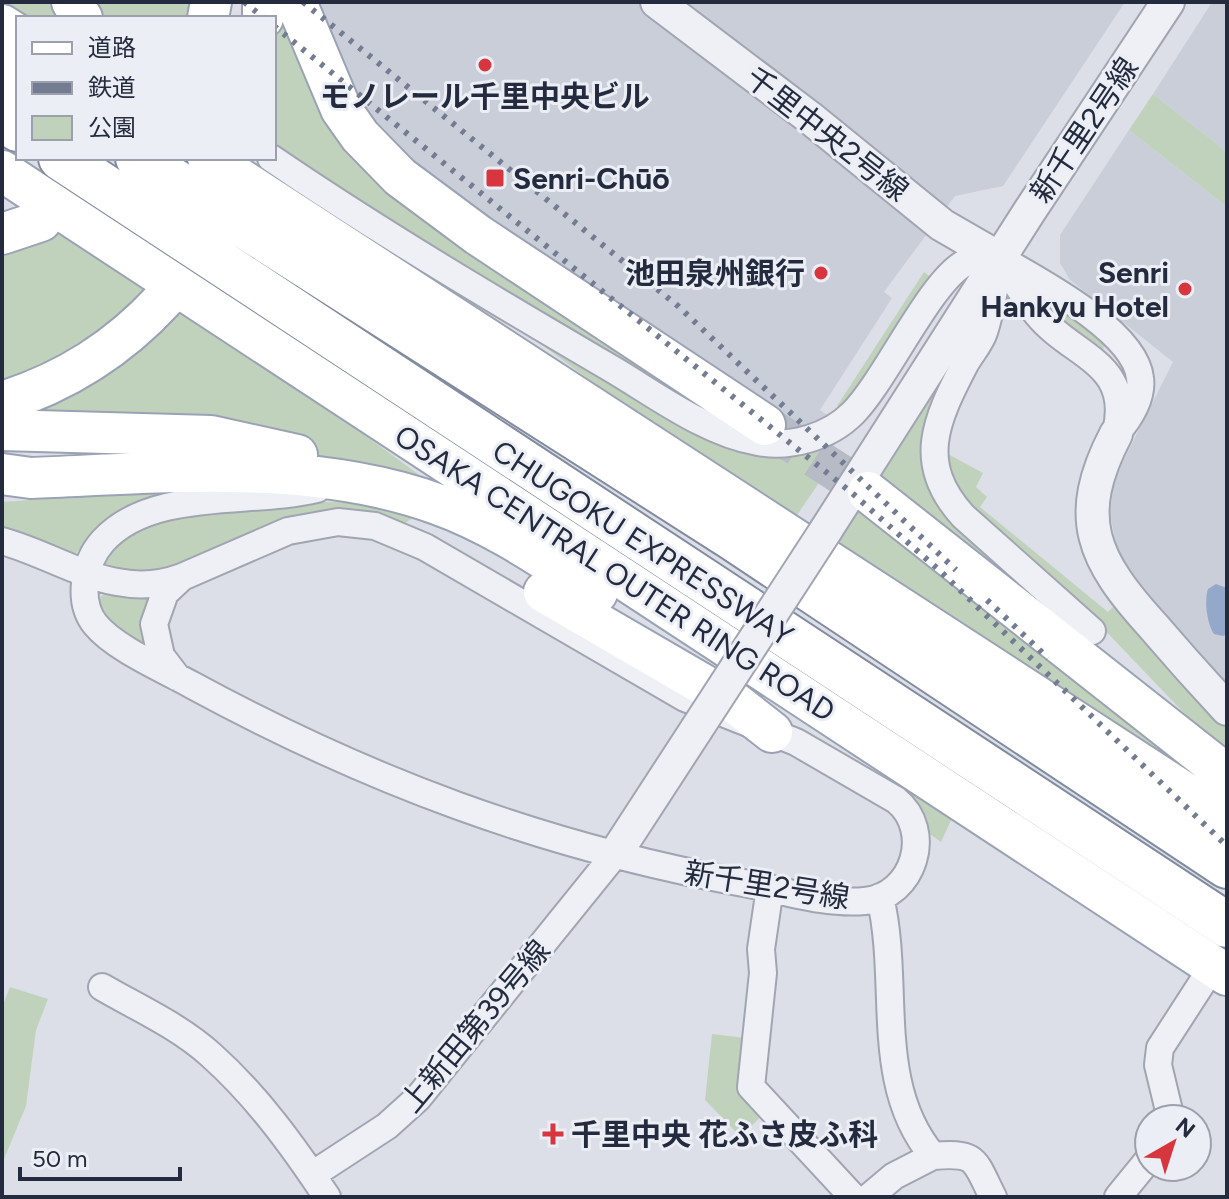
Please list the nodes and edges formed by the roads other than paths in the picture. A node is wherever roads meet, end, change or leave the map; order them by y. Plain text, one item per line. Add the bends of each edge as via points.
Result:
1 (296, 2) edge
2 (657, 2) edge
3 (1168, 2) edge
4 (64, 160) edge
5 (141, 160) edge
6 (211, 160) edge
7 (244, 160) edge
8 (274, 160) edge
9 (2, 171) edge
10 (41, 221) dead end
11 (2, 234) edge
12 (1001, 259) junction
13 (420, 296) junction
14 (164, 299) dead end
15 (2, 402) edge
16 (765, 425) tunnel mouth
17 (2, 430) edge
18 (1116, 434) joint
19 (297, 455) dead end
20 (12, 478) edge
21 (339, 481) junction
22 (868, 492) tunnel mouth
23 (414, 520) dead end
24 (2, 541) edge
25 (86, 574) junction
26 (182, 577) junction
27 (1092, 631) joint
28 (177, 677) junction
29 (1227, 709) edge
30 (772, 732) junction
31 (1227, 772) edge
32 (965, 802) junction
33 (1227, 820) edge
34 (616, 853) junction
35 (1227, 866) edge
36 (770, 888) junction
37 (880, 897) junction
38 (1227, 925) edge
39 (1220, 970) edge
40 (102, 987) dead end
41 (1167, 1103) edge
42 (933, 1156) junction
43 (1133, 1179) edge
44 (319, 1186) edge
45 (853, 1197) edge
46 (869, 1197) edge
47 (993, 1197) edge
48 (1118, 1197) edge

1 - 16 main road via 341,109 400,177 478,235
2 - 12 street, 千里中央2号線 via 942,225
3 - 12 street, 新千里2号線
4 - 38 highway, CHUGOKU EXPRESSWAY
5 - 35 highway, CHUGOKU EXPRESSWAY via 733,538
6 - 13 main road
7 - 13 main road via 391,264
8 - 12 street via 409,250 714,427 768,443 827,432 855,412 946,279 966,262
9 - 32 main road, OSAKA CENTRAL OUTER RING ROAD
10 - 11 main road
12 - 18 street via 1038,316 1109,376 1120,405
12 - 27 street, 新千里2号線 via 983,335 938,425 937,477 963,516
12 - 34 street, 新千里2号線, bridge
13 - 33 main road
14 - 15 main road via 129,334 82,368
17 - 19 main road via 183,434 238,440
18 - 29 street via 1098,471 1092,504 1101,558 1121,590
20 - 21 main road via 246,474
21 - 25 street via 305,492 222,498 139,517 105,539
21 - 32 main road via 404,493 475,521 872,762
22 - 31 main road
23 - 30 main road via 723,695
24 - 25 street, 新千里2号線
25 - 26 street, 新千里2号線 via 138,586
25 - 28 street, 新千里2号線 via 86,605 98,627
26 - 28 street via 165,593 154,624 161,656
26 - 30 street, 新千里2号線 via 288,531 338,522 375,526 425,547 685,698
27 - 31 main road
28 - 34 street, 新千里2号線 via 377,777 487,819
30 - 37 street, 新千里2号線 via 863,779 907,812 916,839 912,869
32 - 39 main road, OSAKA CENTRAL OUTER RING ROAD
34 - 36 street, 新千里2号線
34 - 44 street, 上新田第39号線 via 418,1098
36 - 37 street, 新千里2号線 via 850,901
36 - 45 street via 751,1087
37 - 42 street via 891,962 895,1076 922,1143
39 - 41 street via 1160,1048 1158,1065
40 - 44 street via 209,1053 259,1103
42 - 46 street via 894,1176
42 - 47 street via 968,1156 976,1161
43 - 48 street

